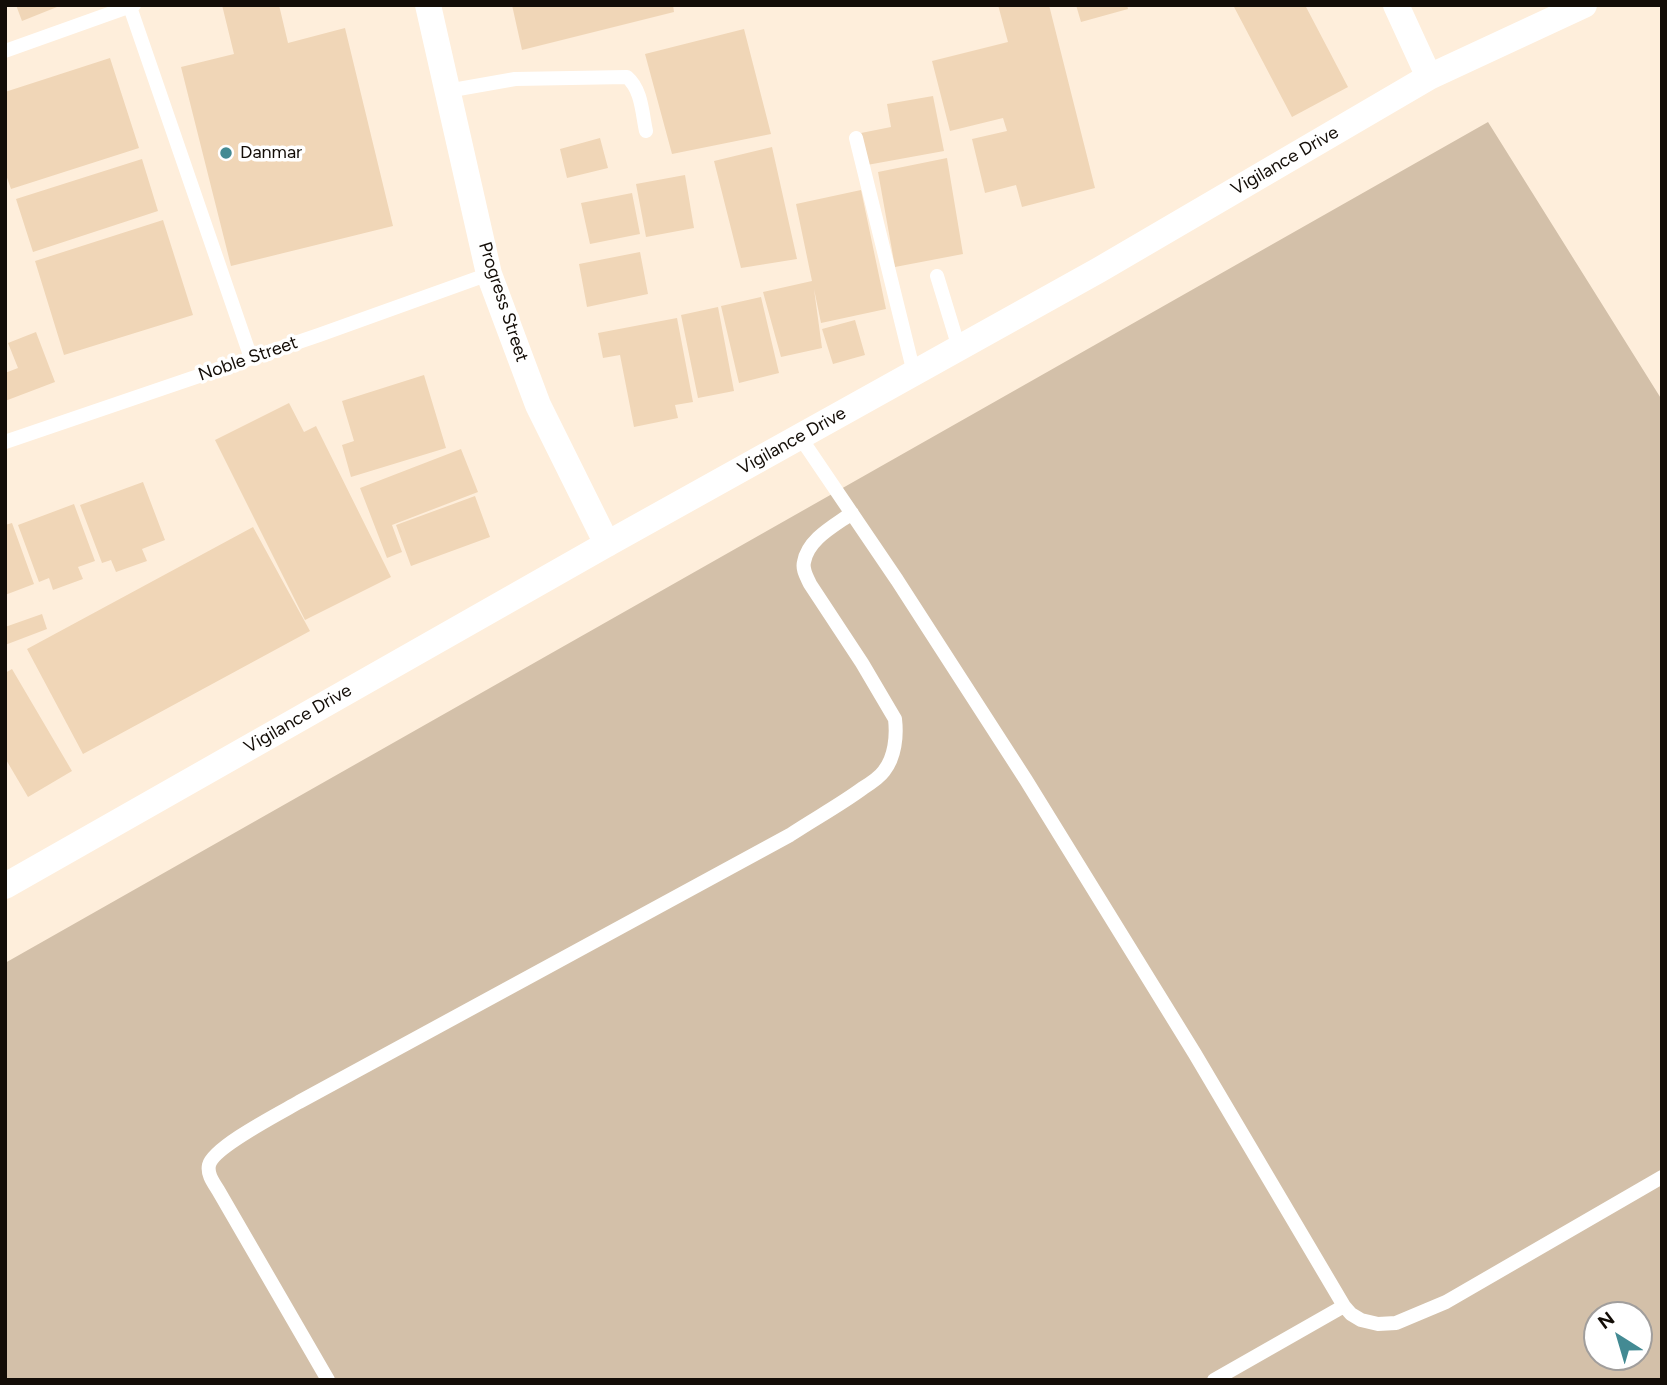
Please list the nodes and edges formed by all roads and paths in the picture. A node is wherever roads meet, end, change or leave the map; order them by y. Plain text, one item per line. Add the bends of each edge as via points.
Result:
1 (428, 5) edge
2 (1396, 5) edge
3 (1584, 5) edge
4 (132, 6) edge
5 (5, 51) edge
6 (1429, 77) junction
7 (447, 91) junction
8 (646, 131) dead end
9 (856, 138) dead end
10 (489, 274) junction
11 (937, 276) dead end
12 (959, 348) junction
13 (251, 358) junction
14 (914, 373) junction
15 (800, 436) junction
16 (5, 442) edge
17 (852, 513) junction
18 (607, 544) junction
19 (5, 886) edge
20 (1662, 1177) edge
21 (1343, 1306) junction
22 (328, 1380) edge
23 (1214, 1380) edge

1 - 7 street, Progress Street
2 - 6 street
3 - 6 street, Vigilance Drive
4 - 5 lane
4 - 13 lane
6 - 12 street, Vigilance Drive
7 - 8 lane via 515,79 627,77 637,89
7 - 10 street, Progress Street
9 - 14 lane
10 - 13 lane, Noble Street
10 - 18 street, Progress Street via 538,405
11 - 12 lane
12 - 14 street, Vigilance Drive
13 - 16 lane, Noble Street
14 - 15 street, Vigilance Drive
15 - 17 lane
15 - 18 street, Vigilance Drive
17 - 21 lane via 1139,963
17 - 22 lane via 811,546 803,563 810,584 895,719 895,746 879,778 790,835 299,1102 232,1141 210,1160 209,1175
18 - 19 street, Vigilance Drive
20 - 21 lane via 1447,1302 1396,1323 1361,1320
21 - 23 lane

